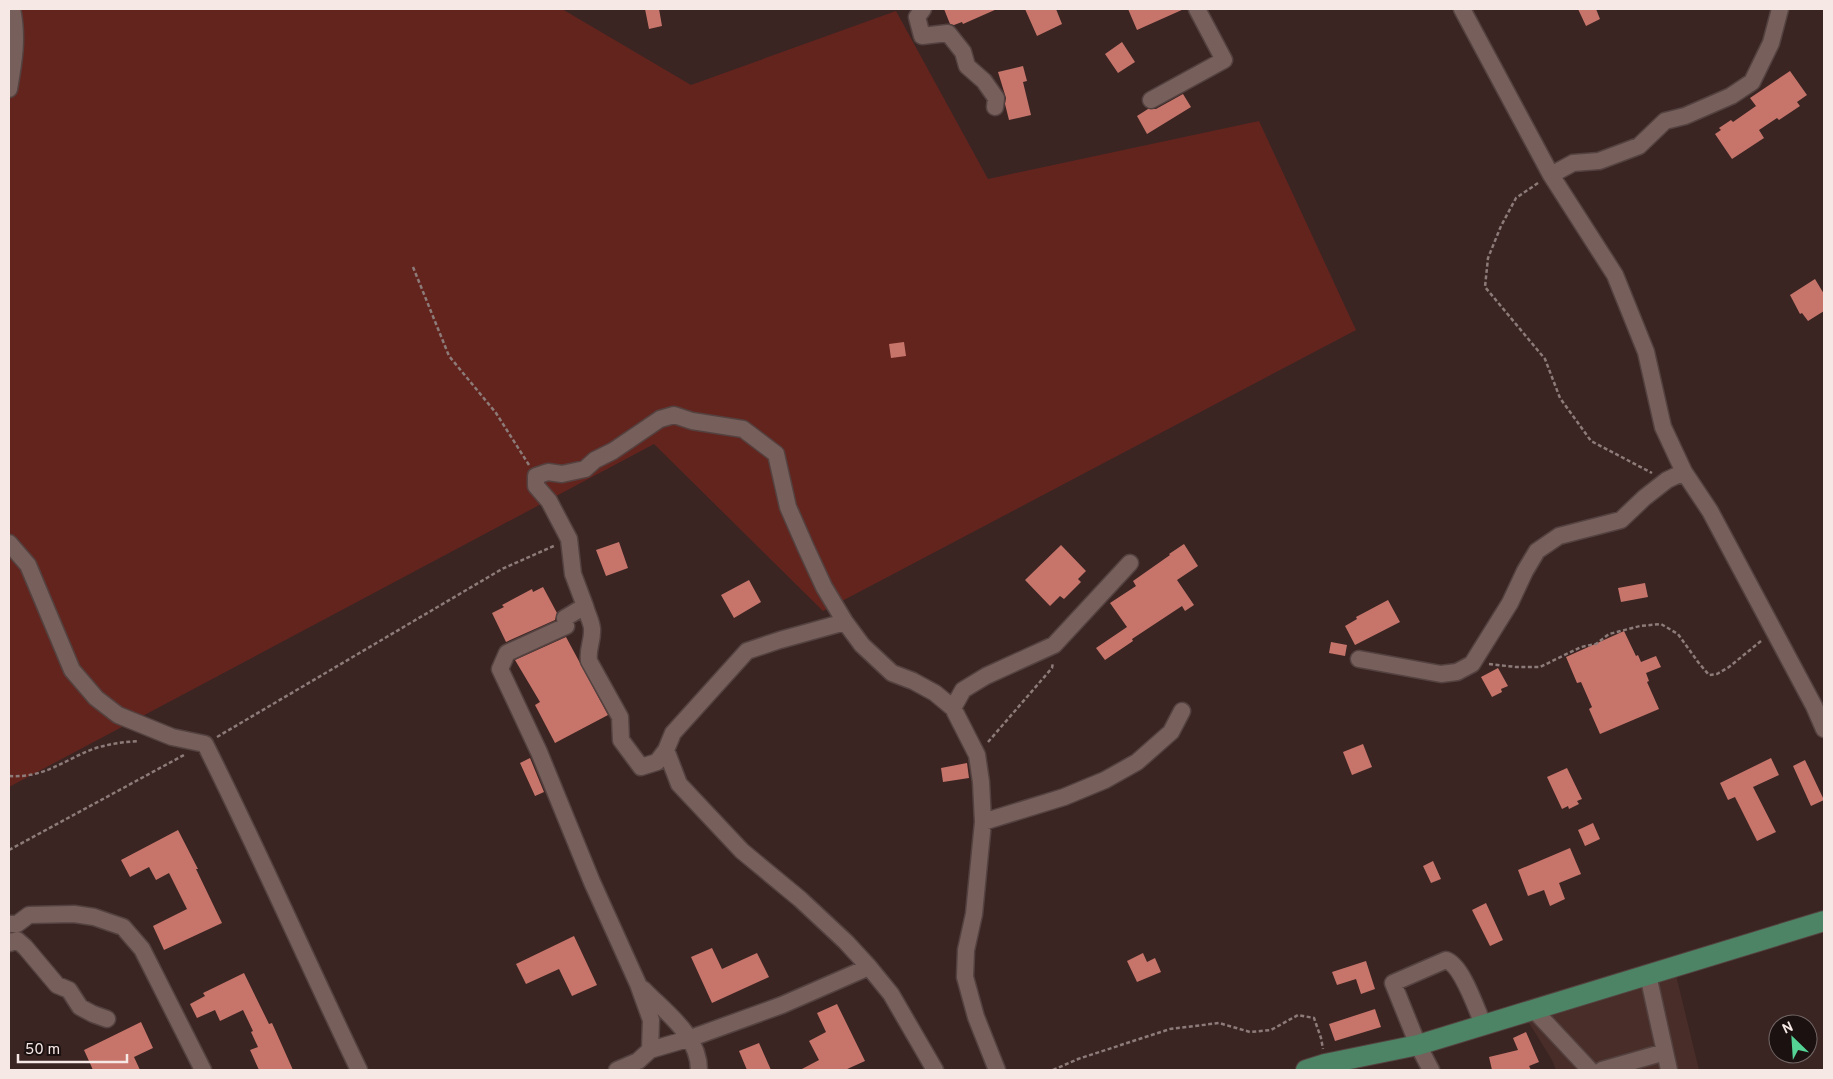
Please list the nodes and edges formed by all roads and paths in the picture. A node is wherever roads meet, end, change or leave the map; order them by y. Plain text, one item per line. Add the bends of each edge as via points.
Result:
1 (12, 9) edge
2 (923, 9) edge
3 (1197, 9) edge
4 (1462, 9) edge
5 (1780, 9) edge
6 (9, 89) edge
7 (1151, 100) dead end
8 (994, 107) dead end
9 (1551, 175) junction
10 (413, 266) dead end
11 (1684, 472) junction
12 (536, 476) junction
13 (1667, 480) junction
14 (569, 539) junction
15 (9, 543) edge
16 (1130, 563) dead end
17 (586, 606) junction
18 (845, 622) junction
19 (1779, 641) junction
20 (1054, 645) junction
21 (1359, 659) dead end
22 (1472, 664) junction
23 (953, 708) junction
24 (1182, 711) dead end
25 (1824, 729) edge
26 (146, 740) dead end
27 (205, 744) junction
28 (666, 750) junction
29 (977, 755) junction
30 (9, 776) edge
31 (983, 822) junction
32 (9, 850) edge
33 (1824, 921) edge
34 (9, 924) edge
35 (9, 941) edge
36 (868, 967) junction
37 (1648, 975) junction
38 (638, 984) junction
39 (1533, 1009) junction
40 (108, 1019) dead end
41 (1483, 1024) junction
42 (691, 1038) junction
43 (1418, 1044) junction
44 (650, 1050) junction
45 (1665, 1052) junction
46 (1325, 1064) junction
47 (203, 1070) edge
48 (359, 1070) edge
49 (617, 1070) edge
50 (699, 1070) edge
51 (935, 1070) edge
52 (997, 1070) edge
53 (1053, 1070) edge
54 (1306, 1070) edge
55 (1431, 1070) edge
56 (1590, 1070) edge
57 (1602, 1070) edge
58 (1669, 1070) edge

1 - 6 street via 16,28
2 - 8 street via 917,17 922,36 948,33 963,52 967,66 984,81 996,98
3 - 7 street via 1224,60
4 - 9 street
5 - 9 street via 1771,43 1752,82 1724,99 1665,121 1638,146 1600,161 1573,163
9 - 11 street via 1615,275 1646,352 1663,427
9 - 13 path via 1516,198 1488,258 1485,287 1544,359 1560,398 1591,441
10 - 12 path via 449,356 496,413
11 - 13 street
11 - 19 street via 1710,510
12 - 14 street via 536,486 549,501
12 - 18 street via 585,469 660,419 674,415 743,429 776,454 788,507 824,587
13 - 22 street via 1621,520 1559,536 1537,551 1510,604
14 - 17 street via 573,574
14 - 27 path via 502,569
15 - 27 street via 28,565 72,670 96,698 118,715 172,737
16 - 20 street
17 - 28 street via 593,628 589,661 620,717 622,740 641,767 658,762
17 - 38 street via 565,618 566,626 506,653 500,669
18 - 23 street via 892,673 935,693
18 - 28 street via 747,652 674,733
19 - 22 path via 1768,638 1757,642 1729,666 1710,675 1678,634 1661,624 1609,634 1596,644 1581,647 1540,667
19 - 25 street
20 - 23 street via 963,690
20 - 29 path via 1052,668
21 - 22 street via 1441,674 1456,672
23 - 29 street
24 - 31 street via 1171,732 1137,762 1105,780 1064,797
26 - 30 path via 110,744 46,771 22,777
27 - 32 path
27 - 48 street
28 - 36 street via 679,784 685,791 742,851 800,899
29 - 31 street
31 - 52 street via 974,914 966,950 966,977 976,1018
33 - 37 main road
34 - 47 street via 17,924 29,915 74,914 123,927 142,949
35 - 40 street via 17,940 25,947 57,985 69,990 80,1007
36 - 42 street via 782,1005
36 - 51 street via 891,994
37 - 39 main road
37 - 45 street
38 - 42 street
38 - 44 street via 651,1020
39 - 41 main road
39 - 56 street
41 - 43 main road
41 - 43 street via 1459,972 1452,962 1446,960 1393,983
42 - 44 street
42 - 50 street
43 - 46 main road
43 - 55 street
44 - 49 street via 638,1061
45 - 57 street
45 - 58 street
46 - 53 path via 1314,1018 1298,1015 1271,1030 1250,1032 1219,1023 1170,1029
46 - 54 main road

